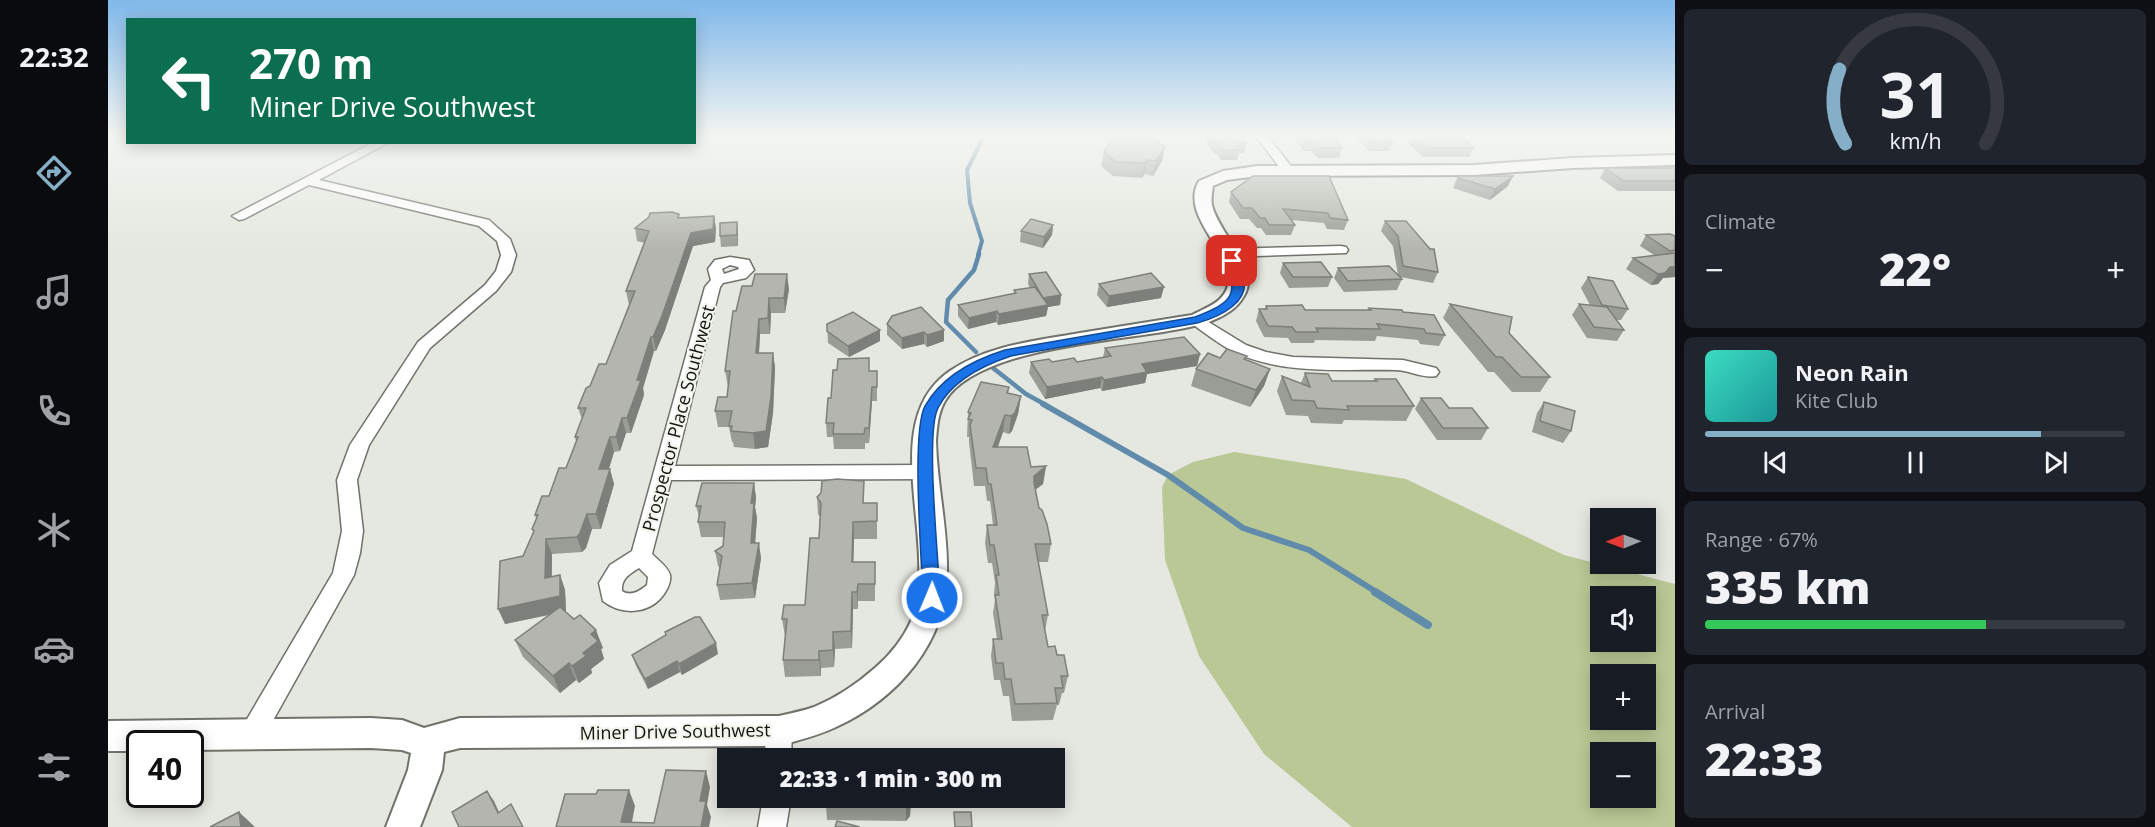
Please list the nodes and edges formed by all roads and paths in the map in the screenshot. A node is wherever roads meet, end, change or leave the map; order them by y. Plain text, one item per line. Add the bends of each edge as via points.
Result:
1 (324, 173) edge
2 (1259, 173) edge
3 (307, 181) junction
4 (239, 216) dead end
5 (1341, 250) dead end
6 (1227, 253) junction
7 (718, 280) dead end
8 (1197, 320) junction
9 (1430, 372) dead end
10 (926, 472) junction
11 (664, 473) junction
12 (641, 556) dead end
13 (779, 730) junction
14 (252, 735) junction
15 (108, 736) edge
16 (424, 743) junction
17 (778, 748) edge
18 (775, 808) edge
19 (404, 827) edge
20 (772, 827) edge

1 - 3 street
2 - 6 street, Miner Drive Southwest via 1222,176 1205,184 1201,195
3 - 4 street
3 - 14 street via 484,223 506,241 509,256 495,284 442,326 423,347 359,447 347,480 353,530 343,575
5 - 6 street
6 - 8 street, Miner Drive Southwest via 1238,276 1237,296 1221,310
7 - 11 street, Prospector Place Southwest
8 - 9 street via 1240,348 1262,356 1293,362 1403,365
8 - 10 street, Miner Drive Southwest via 1022,349 974,366 951,382 930,408 925,436
10 - 11 street
10 - 13 street, Miner Drive Southwest via 932,598 923,629 897,668 866,695 825,717
11 - 12 street, Prospector Place Southwest
13 - 16 street, Miner Drive Southwest via 460,733
13 - 17 street
14 - 15 street
14 - 16 street via 371,733 402,735
16 - 19 street via 428,752 425,770
18 - 20 street

